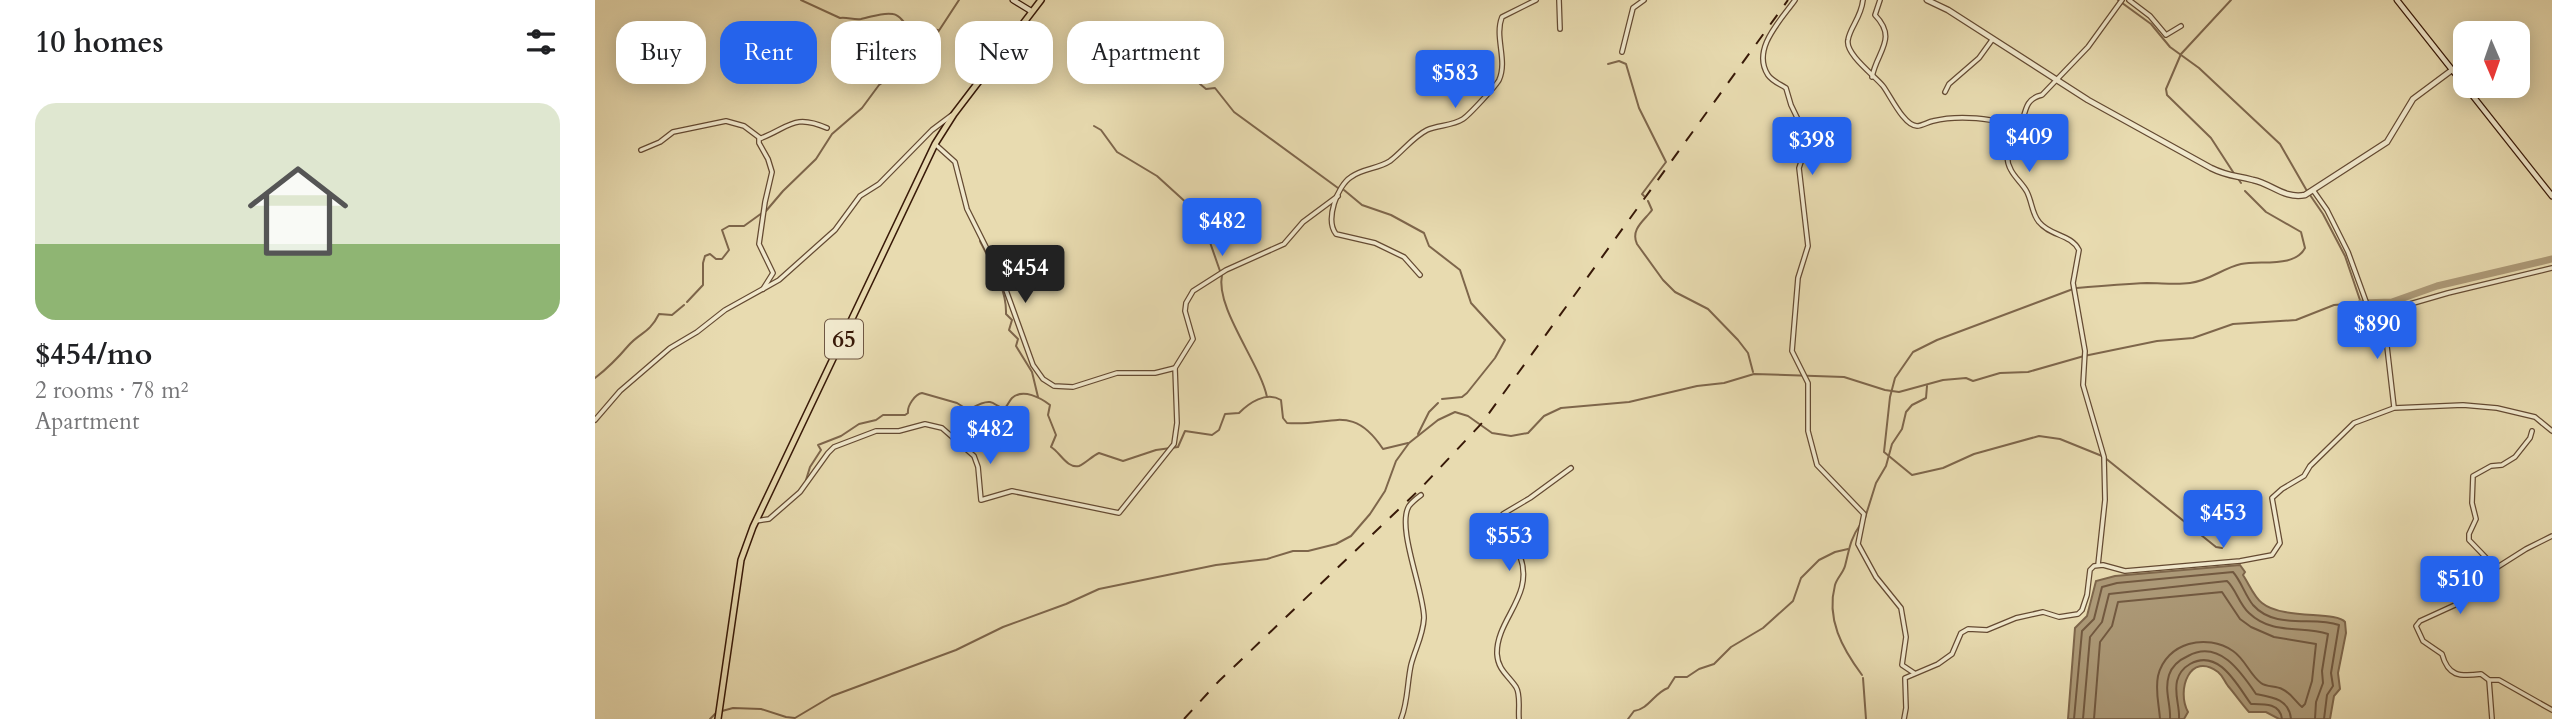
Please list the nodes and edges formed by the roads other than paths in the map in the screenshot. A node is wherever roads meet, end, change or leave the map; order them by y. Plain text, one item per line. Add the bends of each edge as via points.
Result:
1 (1013, 0) edge
2 (1041, 0) edge
3 (1536, 0) edge
4 (1559, 0) edge
5 (1644, 0) edge
6 (1795, 0) edge
7 (1863, 0) edge
8 (1880, 0) edge
9 (1927, 0) edge
10 (2122, 0) edge
11 (2129, 0) edge
12 (2397, 0) edge
13 (1031, 11) junction
14 (2181, 26) dead end
15 (1560, 29) dead end
16 (1993, 40) junction
17 (1622, 52) dead end
18 (2452, 70) junction
19 (1872, 77) junction
20 (2056, 80) junction
21 (1945, 92) dead end
22 (954, 114) junction
23 (827, 128) dead end
24 (2015, 132) junction
25 (760, 138) junction
26 (935, 144) junction
27 (641, 150) dead end
28 (2313, 190) junction
29 (1338, 196) junction
30 (2552, 196) edge
31 (2552, 268) edge
32 (1420, 275) dead end
33 (762, 291) junction
34 (2383, 312) junction
35 (1175, 368) junction
36 (2394, 408) junction
37 (595, 420) edge
38 (2532, 431) dead end
39 (2552, 431) edge
40 (1571, 468) dead end
41 (1421, 495) dead end
42 (756, 521) junction
43 (2552, 536) edge
44 (2098, 565) junction
45 (2496, 568) junction
46 (1914, 673) junction
47 (2489, 680) junction
48 (2552, 710) edge
49 (717, 719) edge
50 (1401, 719) edge
51 (1519, 719) edge
52 (1904, 719) edge
53 (2492, 719) edge

1 - 13 street
2 - 13 main road, 65
3 - 29 street via 1502,17 1499,80 1467,116 1426,131 1386,163 1350,177
4 - 15 street
5 - 17 street via 1633,8
6 - 46 street via 1763,52 1769,76 1786,88 1805,134 1799,168 1808,251 1798,278 1792,351 1808,383 1808,431 1816,461 1863,511 1858,544 1901,608 1906,637 1902,665
7 - 19 street via 1847,42
8 - 19 street via 1875,15 1884,24 1886,35
9 - 16 street
10 - 20 street via 2088,47
11 - 14 street via 2166,35
12 - 18 street
13 - 22 main road, 65
16 - 20 street
16 - 21 street
18 - 28 street via 2413,99 2387,142
18 - 30 street
19 - 24 street via 1915,126 1970,117 2007,124
20 - 24 street via 2027,105
20 - 28 street via 2224,174 2297,195
22 - 26 main road, 65
22 - 33 street via 860,196 829,236
23 - 25 street via 797,121
24 - 44 street via 2008,162 2027,191 2036,219 2074,242 2079,250 2074,283 2085,351 2083,385 2104,457
25 - 27 street via 744,126 726,121 673,132
25 - 33 street via 772,178 759,244 773,273
26 - 35 street via 955,162 967,209 1043,379 1054,386 1073,387 1117,373
26 - 42 main road, 65
28 - 34 street via 2348,252 2368,307
29 - 32 street via 1331,218 1336,234 1375,243 1404,257
29 - 35 street via 1303,222 1284,244 1226,270 1193,291 1185,311 1193,339
31 - 34 street
33 - 37 street via 670,348 620,391
34 - 36 street
35 - 42 street via 1174,444 1119,513 1012,491 981,500 974,456 942,428 925,424 876,431 835,447 800,492 769,519
36 - 39 street via 2477,405 2530,415
36 - 44 street via 2354,423 2304,476 2272,498 2280,543 2272,555 2125,571
38 - 45 street via 2515,457 2473,476 2476,519 2469,540
40 - 51 street via 1501,519 1505,540 1520,556 1522,584 1497,653 1502,672 1516,687
41 - 50 street via 1406,514 1407,546 1420,589 1423,624
42 - 49 main road, 65 via 741,560
43 - 45 street
44 - 46 street via 2090,570 2086,599 2078,614 2059,617 2043,612 1987,630 1968,629 1961,633 1952,654
45 - 47 street via 2461,601 2416,626 2423,640 2442,654 2449,670 2464,677 2480,674
46 - 52 street via 1904,682
47 - 48 street via 2499,680
47 - 53 street

